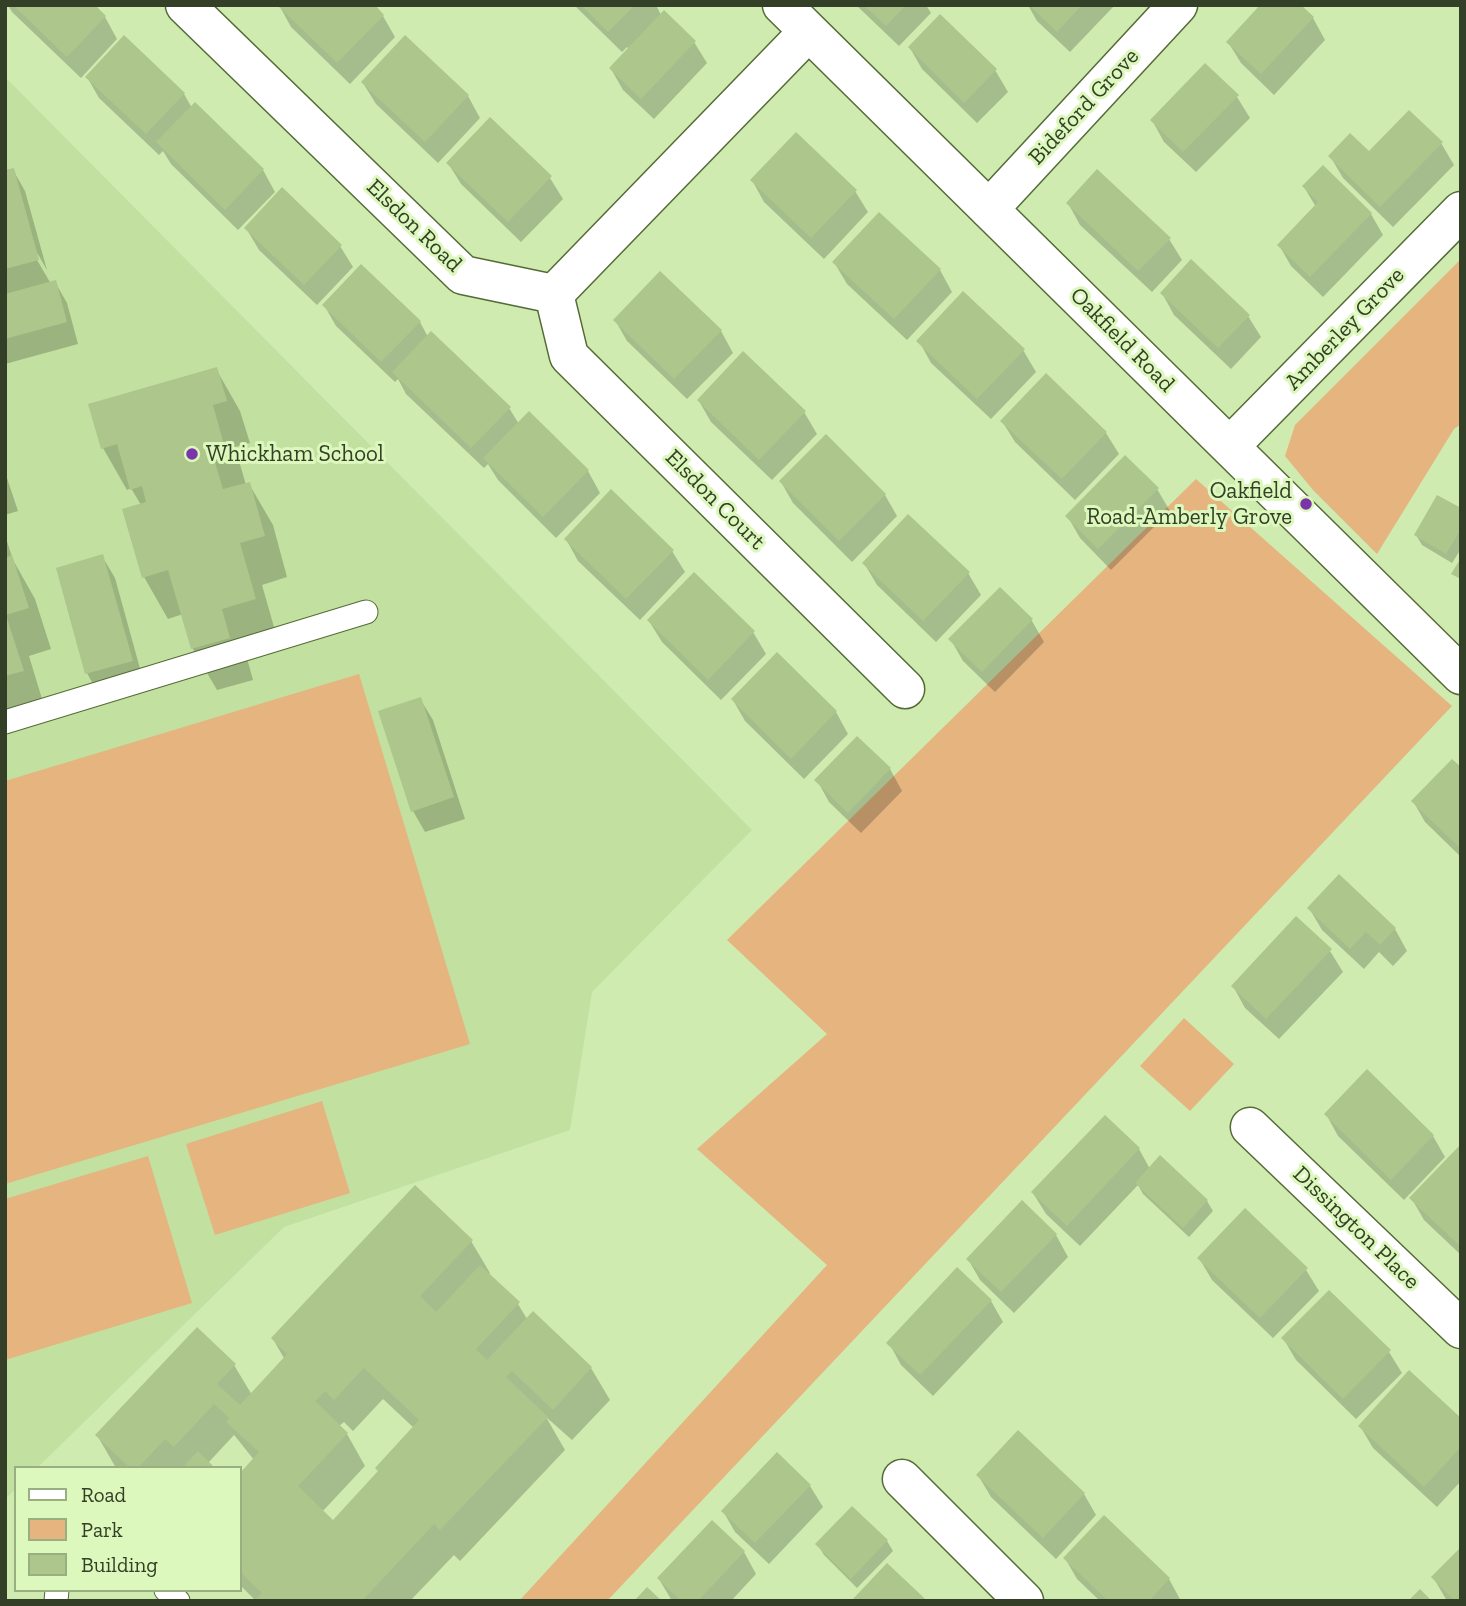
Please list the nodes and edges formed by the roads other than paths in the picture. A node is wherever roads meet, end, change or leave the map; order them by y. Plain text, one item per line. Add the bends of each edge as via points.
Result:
1 (186, 5) edge
2 (782, 5) edge
3 (1178, 5) edge
4 (808, 33) junction
5 (989, 209) junction
6 (1461, 211) edge
7 (554, 294) junction
8 (1230, 446) junction
9 (366, 612) dead end
10 (1461, 675) edge
11 (905, 689) dead end
12 (5, 722) edge
13 (1250, 1128) dead end
14 (1461, 1329) edge
15 (902, 1479) dead end
16 (1024, 1601) edge

1 - 7 street, Elsdon Road via 463,275
2 - 4 street, Oakfield Road
3 - 5 street, Bideford Grove
4 - 5 street, Oakfield Road
4 - 7 street
5 - 8 street, Oakfield Road
6 - 8 street, Amberley Grove
7 - 11 street, Elsdon Court via 569,356
8 - 10 street, Oakfield Road
9 - 12 lane
13 - 14 street, Dissington Place
15 - 16 street

